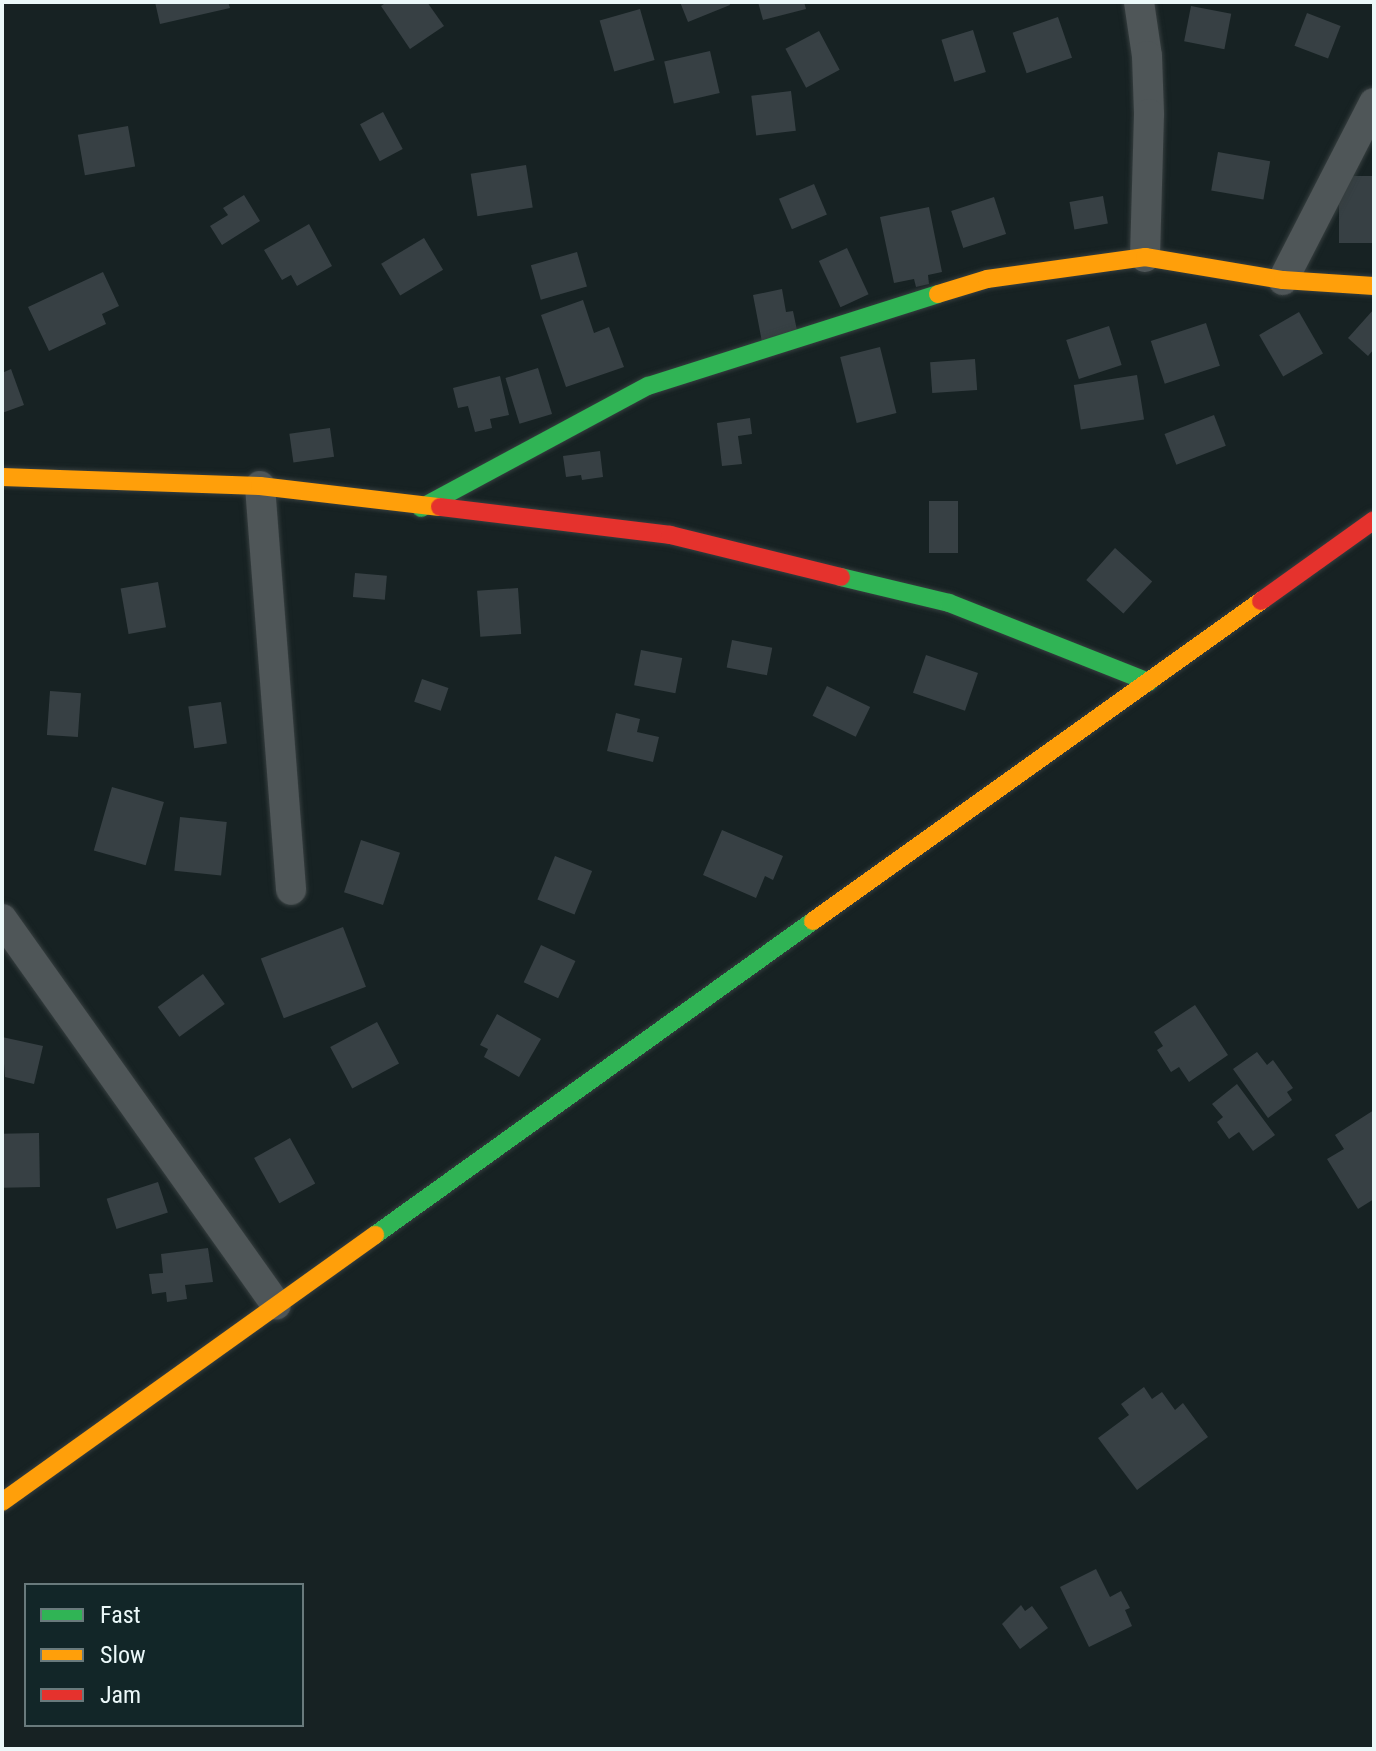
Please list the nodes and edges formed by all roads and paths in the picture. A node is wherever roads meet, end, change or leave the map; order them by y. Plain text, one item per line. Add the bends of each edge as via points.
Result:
1 (1139, 2) edge
2 (1374, 103) edge
3 (1145, 257) junction
4 (1283, 280) junction
5 (1374, 286) edge
6 (2, 477) edge
7 (260, 486) junction
8 (421, 508) junction
9 (1374, 520) edge
10 (1149, 682) junction
11 (291, 890) dead end
12 (2, 919) edge
13 (276, 1305) junction
14 (2, 1502) edge

1 - 3 street via 1149,114
2 - 4 street
3 - 4 street
3 - 8 street via 987,279 648,386
4 - 5 street
6 - 7 street
7 - 8 street
7 - 11 street
8 - 10 street via 670,535 949,603
9 - 10 street
10 - 13 street
12 - 13 street
13 - 14 street

